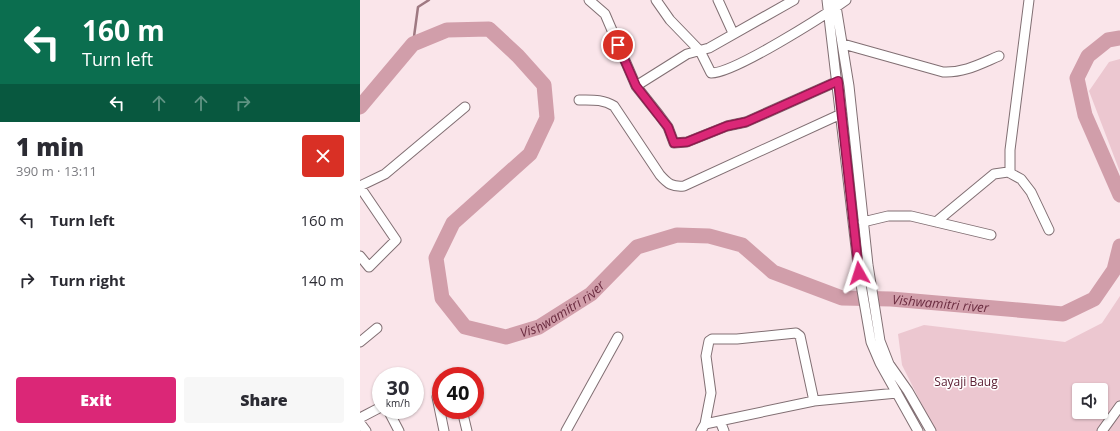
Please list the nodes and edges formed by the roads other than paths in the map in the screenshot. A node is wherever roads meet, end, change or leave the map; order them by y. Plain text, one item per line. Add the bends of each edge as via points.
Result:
1 (589, 0) edge
2 (656, 0) edge
3 (718, 0) edge
4 (794, 0) edge
5 (827, 0) edge
6 (846, 0) edge
7 (1029, 0) edge
8 (833, 7) edge
9 (733, 33) junction
10 (843, 44) junction
11 (700, 51) junction
12 (999, 56) dead end
13 (838, 81) junction
14 (636, 86) junction
15 (579, 100) dead end
16 (465, 107) dead end
17 (841, 114) junction
18 (1010, 173) junction
19 (360, 186) edge
20 (863, 222) junction
21 (936, 222) junction
22 (1049, 230) dead end
23 (991, 235) dead end
24 (360, 256) edge
25 (377, 328) dead end
26 (618, 337) dead end
27 (875, 341) junction
28 (360, 342) edge
29 (897, 393) junction
30 (814, 401) junction
31 (1120, 406) edge
32 (372, 412) edge
33 (360, 418) edge
34 (393, 419) edge
35 (442, 419) edge
36 (464, 419) edge
37 (720, 421) junction
38 (360, 423) edge
39 (703, 427) edge
40 (366, 431) edge
41 (399, 431) edge
42 (444, 431) edge
43 (467, 431) edge
44 (566, 431) edge
45 (724, 431) edge
46 (918, 431) edge
47 (931, 431) edge
48 (1102, 431) edge

1 - 14 street via 605,14
2 - 11 street via 670,20
3 - 9 street
4 - 9 street
5 - 8 street
6 - 8 street
7 - 18 street via 1010,150
8 - 10 street
8 - 11 street via 736,65 716,73 711,72
8 - 13 street
9 - 11 street
10 - 12 street via 943,72 969,69
10 - 20 street
11 - 14 street via 688,54
13 - 14 street via 746,122 727,126 687,142 674,143 668,127
13 - 17 street
15 - 17 street via 607,101 614,106 660,175 668,184 675,187 684,186
16 - 19 street via 385,174
17 - 27 street via 859,273
18 - 21 street via 994,174
18 - 22 street via 1021,179 1031,192
19 - 24 street via 396,240 369,267
20 - 21 street via 898,215
20 - 27 street
21 - 23 street
25 - 28 street
26 - 44 street
27 - 29 street via 880,363
27 - 47 street
29 - 30 street
29 - 46 street
30 - 37 street
30 - 39 street via 800,336 796,333 712,339 706,356 711,393
31 - 48 street
32 - 33 street
34 - 41 street
35 - 42 street
36 - 43 street
37 - 39 street
37 - 45 street
38 - 40 street

